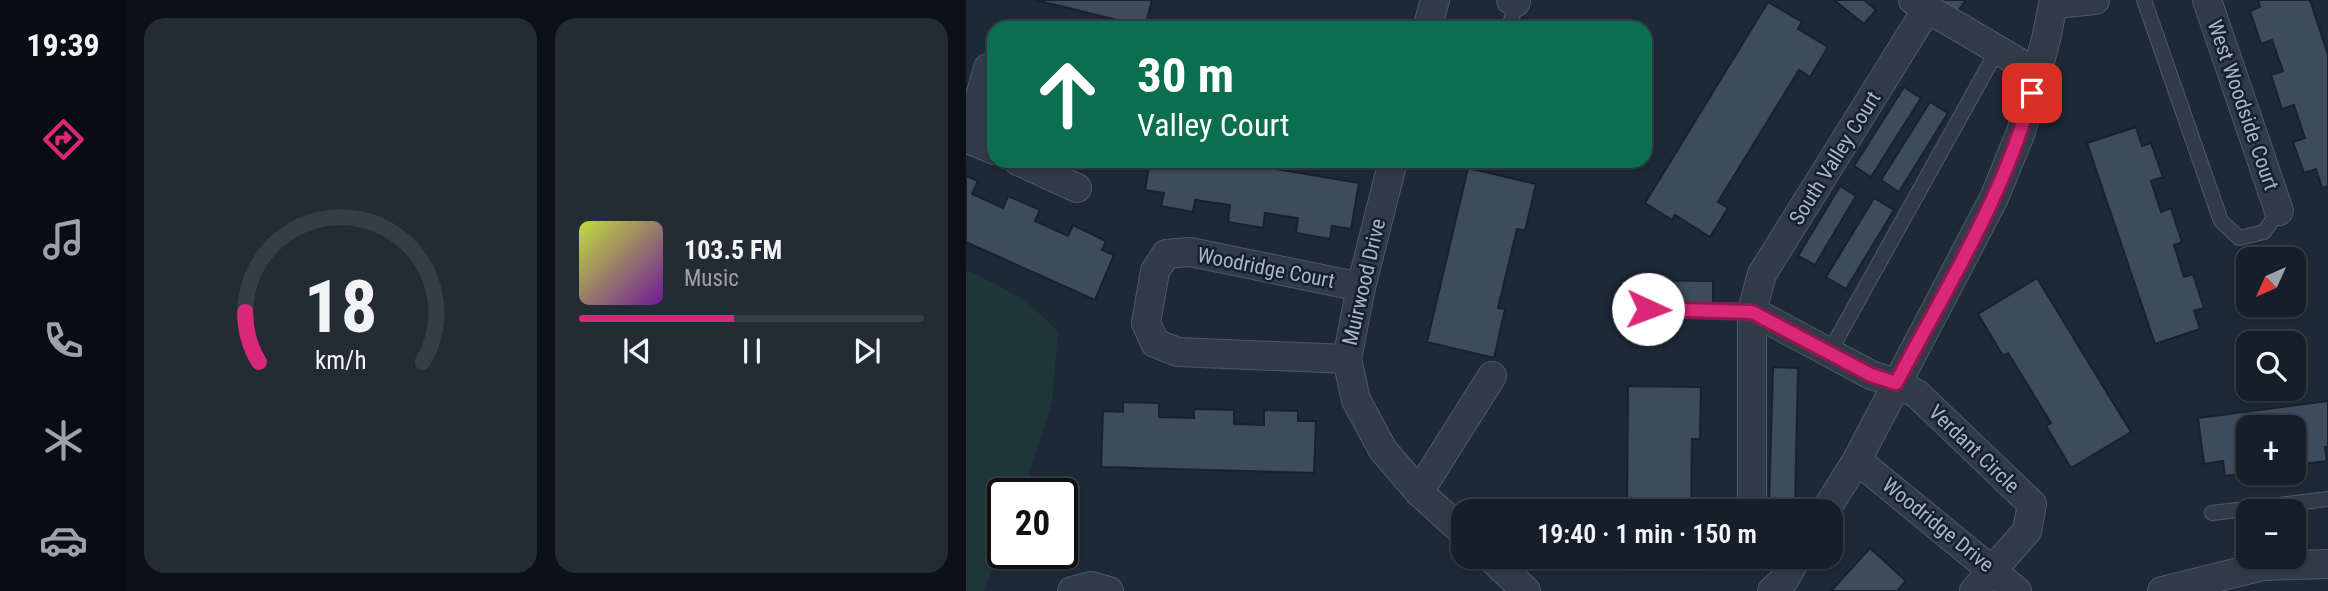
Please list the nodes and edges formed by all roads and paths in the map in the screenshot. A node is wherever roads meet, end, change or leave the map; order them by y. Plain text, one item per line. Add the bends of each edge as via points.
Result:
1 (1435, 0) edge
2 (2095, 0) edge
3 (2144, 0) edge
4 (2207, 0) edge
5 (2054, 2) edge
6 (1920, 5) edge
7 (1429, 21) edge
8 (1997, 51) junction
9 (983, 67) edge
10 (2037, 73) junction
11 (987, 147) edge
12 (1033, 168) edge
13 (1391, 168) edge
14 (1077, 188) dead end
15 (2279, 211) joint
16 (1361, 287) junction
17 (1622, 308) dead end
18 (1752, 312) junction
19 (1830, 351) junction
20 (1347, 359) junction
21 (1492, 376) dead end
22 (1896, 383) junction
23 (1857, 460) junction
24 (1419, 492) junction
25 (1752, 499) edge
26 (1833, 499) edge
27 (2328, 499) edge
28 (2212, 513) dead end
29 (1451, 521) edge
30 (2328, 564) edge
31 (1503, 569) edge
32 (1790, 569) edge
33 (1994, 570) junction
34 (1072, 591) edge
35 (1109, 591) edge
36 (1526, 591) edge
37 (1772, 591) edge
38 (1974, 591) edge
39 (2017, 591) edge
40 (2162, 591) edge

1 - 7 street
2 - 5 street
3 - 15 lane via 2221,221 2239,238 2264,232
4 - 15 street, West Woodside Court
5 - 10 street
6 - 8 street
6 - 18 street, South Valley Court via 1762,274
8 - 10 street
8 - 19 lane
9 - 11 street via 968,139
10 - 22 street via 2021,132 1994,198
12 - 14 street
13 - 16 street, Muirwood Drive
16 - 20 street, Muirwood Drive
16 - 20 street, Woodridge Court via 1189,252 1166,254 1155,271 1146,323 1156,343 1178,352
17 - 18 lane
18 - 19 street
18 - 25 street, South Valley Court
19 - 22 street via 1871,375
20 - 24 street, Muirwood Drive via 1356,400 1382,450
21 - 24 street
22 - 23 street
22 - 33 street, Verdant Circle via 1917,394 2032,504 2027,531
23 - 26 street
23 - 33 street, Woodridge Drive
24 - 29 street, Muirwood Drive
27 - 28 lane
30 - 40 street via 2263,566
31 - 36 street
32 - 37 street
33 - 38 street, Verdant Circle
33 - 39 street, Woodridge Drive
34 - 35 street via 1091,586

